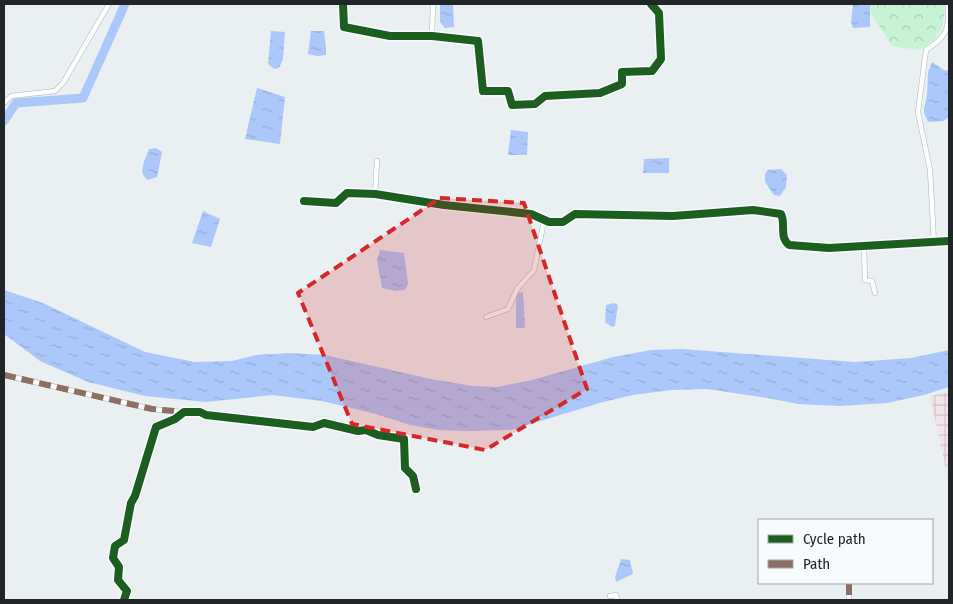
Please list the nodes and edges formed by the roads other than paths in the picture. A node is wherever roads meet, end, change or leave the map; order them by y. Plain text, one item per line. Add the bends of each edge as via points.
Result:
1 (109, 4) edge
2 (343, 4) edge
3 (433, 4) edge
4 (651, 4) edge
5 (948, 4) edge
6 (432, 36) junction
7 (4, 103) edge
8 (377, 161) dead end
9 (375, 194) junction
10 (304, 201) dead end
11 (544, 221) junction
12 (949, 242) edge
13 (934, 243) junction
14 (864, 246) junction
15 (875, 293) dead end
16 (486, 317) dead end
17 (4, 375) edge
18 (184, 412) junction
19 (416, 489) dead end
20 (849, 584) edge
21 (610, 596) dead end
22 (124, 600) edge
23 (617, 600) edge
24 (849, 600) edge

1 - 7 street via 63,83 55,91 11,96
2 - 6 street via 344,27 390,36
3 - 6 street
4 - 6 street via 660,13 661,59 652,71 622,72 622,84 600,93 545,96 535,104 512,105 508,91 483,91 478,41
5 - 13 street via 948,24 940,41 926,50 918,112 930,170
8 - 9 street
9 - 10 street via 347,192 336,203
9 - 11 street via 531,214
11 - 14 street via 563,222 574,214 673,216 753,210 781,214 785,241 789,245
11 - 16 street via 534,270 517,289 508,310
12 - 13 street
13 - 14 street
14 - 15 street via 865,280 872,281
17 - 18 street via 152,409
18 - 19 street via 313,427 324,423 404,439 405,468
18 - 22 street via 175,420 156,427 131,503 124,540 116,546 113,558 119,567 118,580 127,591
20 - 24 street
21 - 23 street via 616,595

